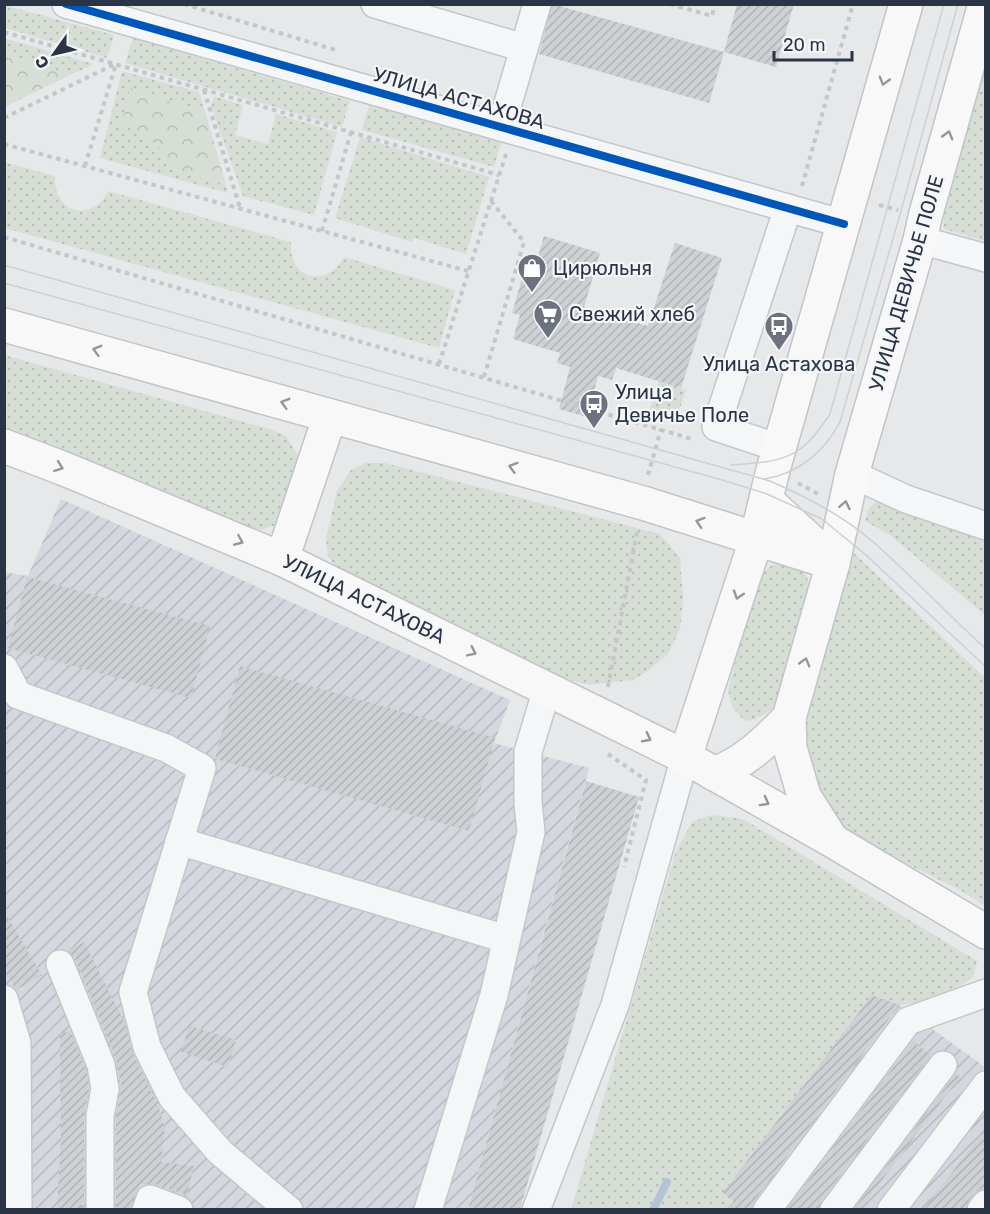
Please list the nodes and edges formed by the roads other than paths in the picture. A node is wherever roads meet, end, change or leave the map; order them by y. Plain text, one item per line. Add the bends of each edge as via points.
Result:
1 (66, 4) edge
2 (375, 4) edge
3 (537, 4) edge
4 (906, 4) edge
5 (985, 4) edge
6 (525, 48) junction
7 (508, 129) junction
8 (792, 209) junction
9 (844, 224) junction
10 (920, 240) junction
11 (986, 258) edge
12 (4, 325) edge
13 (330, 416) junction
14 (4, 446) edge
15 (779, 448) junction
16 (852, 474) junction
17 (766, 500) junction
18 (986, 526) edge
19 (756, 540) junction
20 (282, 559) junction
21 (833, 562) junction
22 (4, 668) edge
23 (547, 689) junction
24 (789, 718) junction
25 (685, 757) junction
26 (714, 774) junction
27 (179, 841) junction
28 (833, 841) junction
29 (986, 932) edge
30 (506, 939) junction
31 (60, 964) dead end
32 (986, 993) edge
33 (4, 999) edge
34 (944, 1065) dead end
35 (986, 1085) edge
36 (986, 1204) edge
37 (18, 1209) edge
38 (100, 1209) edge
39 (146, 1209) edge
40 (179, 1209) edge
41 (289, 1209) edge
42 (428, 1209) edge
43 (536, 1209) edge
44 (767, 1209) edge
45 (834, 1209) edge
46 (891, 1209) edge
47 (981, 1209) edge

1 - 7 street, УЛИЦА АСТАХОВА
2 - 6 street
3 - 6 street
4 -> 9 main road
10 -> 5 main road, УЛИЦА ДЕВИЧЬЕ ПОЛЕ
6 - 7 street
7 - 8 street, УЛИЦА АСТАХОВА
8 - 9 street, УЛИЦА АСТАХОВА
8 - 15 street via 716,427
9 - 15 main road
10 - 11 street
10 - 16 main road, УЛИЦА ДЕВИЧЬЕ ПОЛЕ
13 -> 12 main road
19 -> 13 main road via 643,503
13 - 20 main road
14 -> 20 main road, УЛИЦА АСТАХОВА
15 - 17 main road
16 - 18 street
21 -> 16 main road, УЛИЦА ДЕВИЧЬЕ ПОЛЕ
17 - 19 main road
17 - 21 main road
19 - 21 main road
19 -> 25 main road
20 -> 23 main road, УЛИЦА АСТАХОВА
24 -> 21 main road, УЛИЦА ДЕВИЧЬЕ ПОЛЕ
22 - 27 street via 18,695 166,748 202,768
23 -> 25 main road, УЛИЦА АСТАХОВА
23 - 30 street via 528,752 531,832
24 - 26 main road via 753,753
24 - 28 main road via 790,748 804,796
25 - 26 main road, УЛИЦА АСТАХОВА
25 - 43 street via 615,1005
26 -> 28 main road, УЛИЦА АСТАХОВА
27 - 30 street
27 - 41 street via 133,992 147,1047 172,1097 220,1152
28 - 29 main road, УЛИЦА АСТАХОВА
30 - 42 street via 494,995
31 - 38 street via 101,1065 105,1089 100,1116
32 - 44 street via 908,1021
33 - 37 street via 17,1043
34 - 45 street
35 - 46 street
36 - 47 street
39 - 40 street via 150,1199

